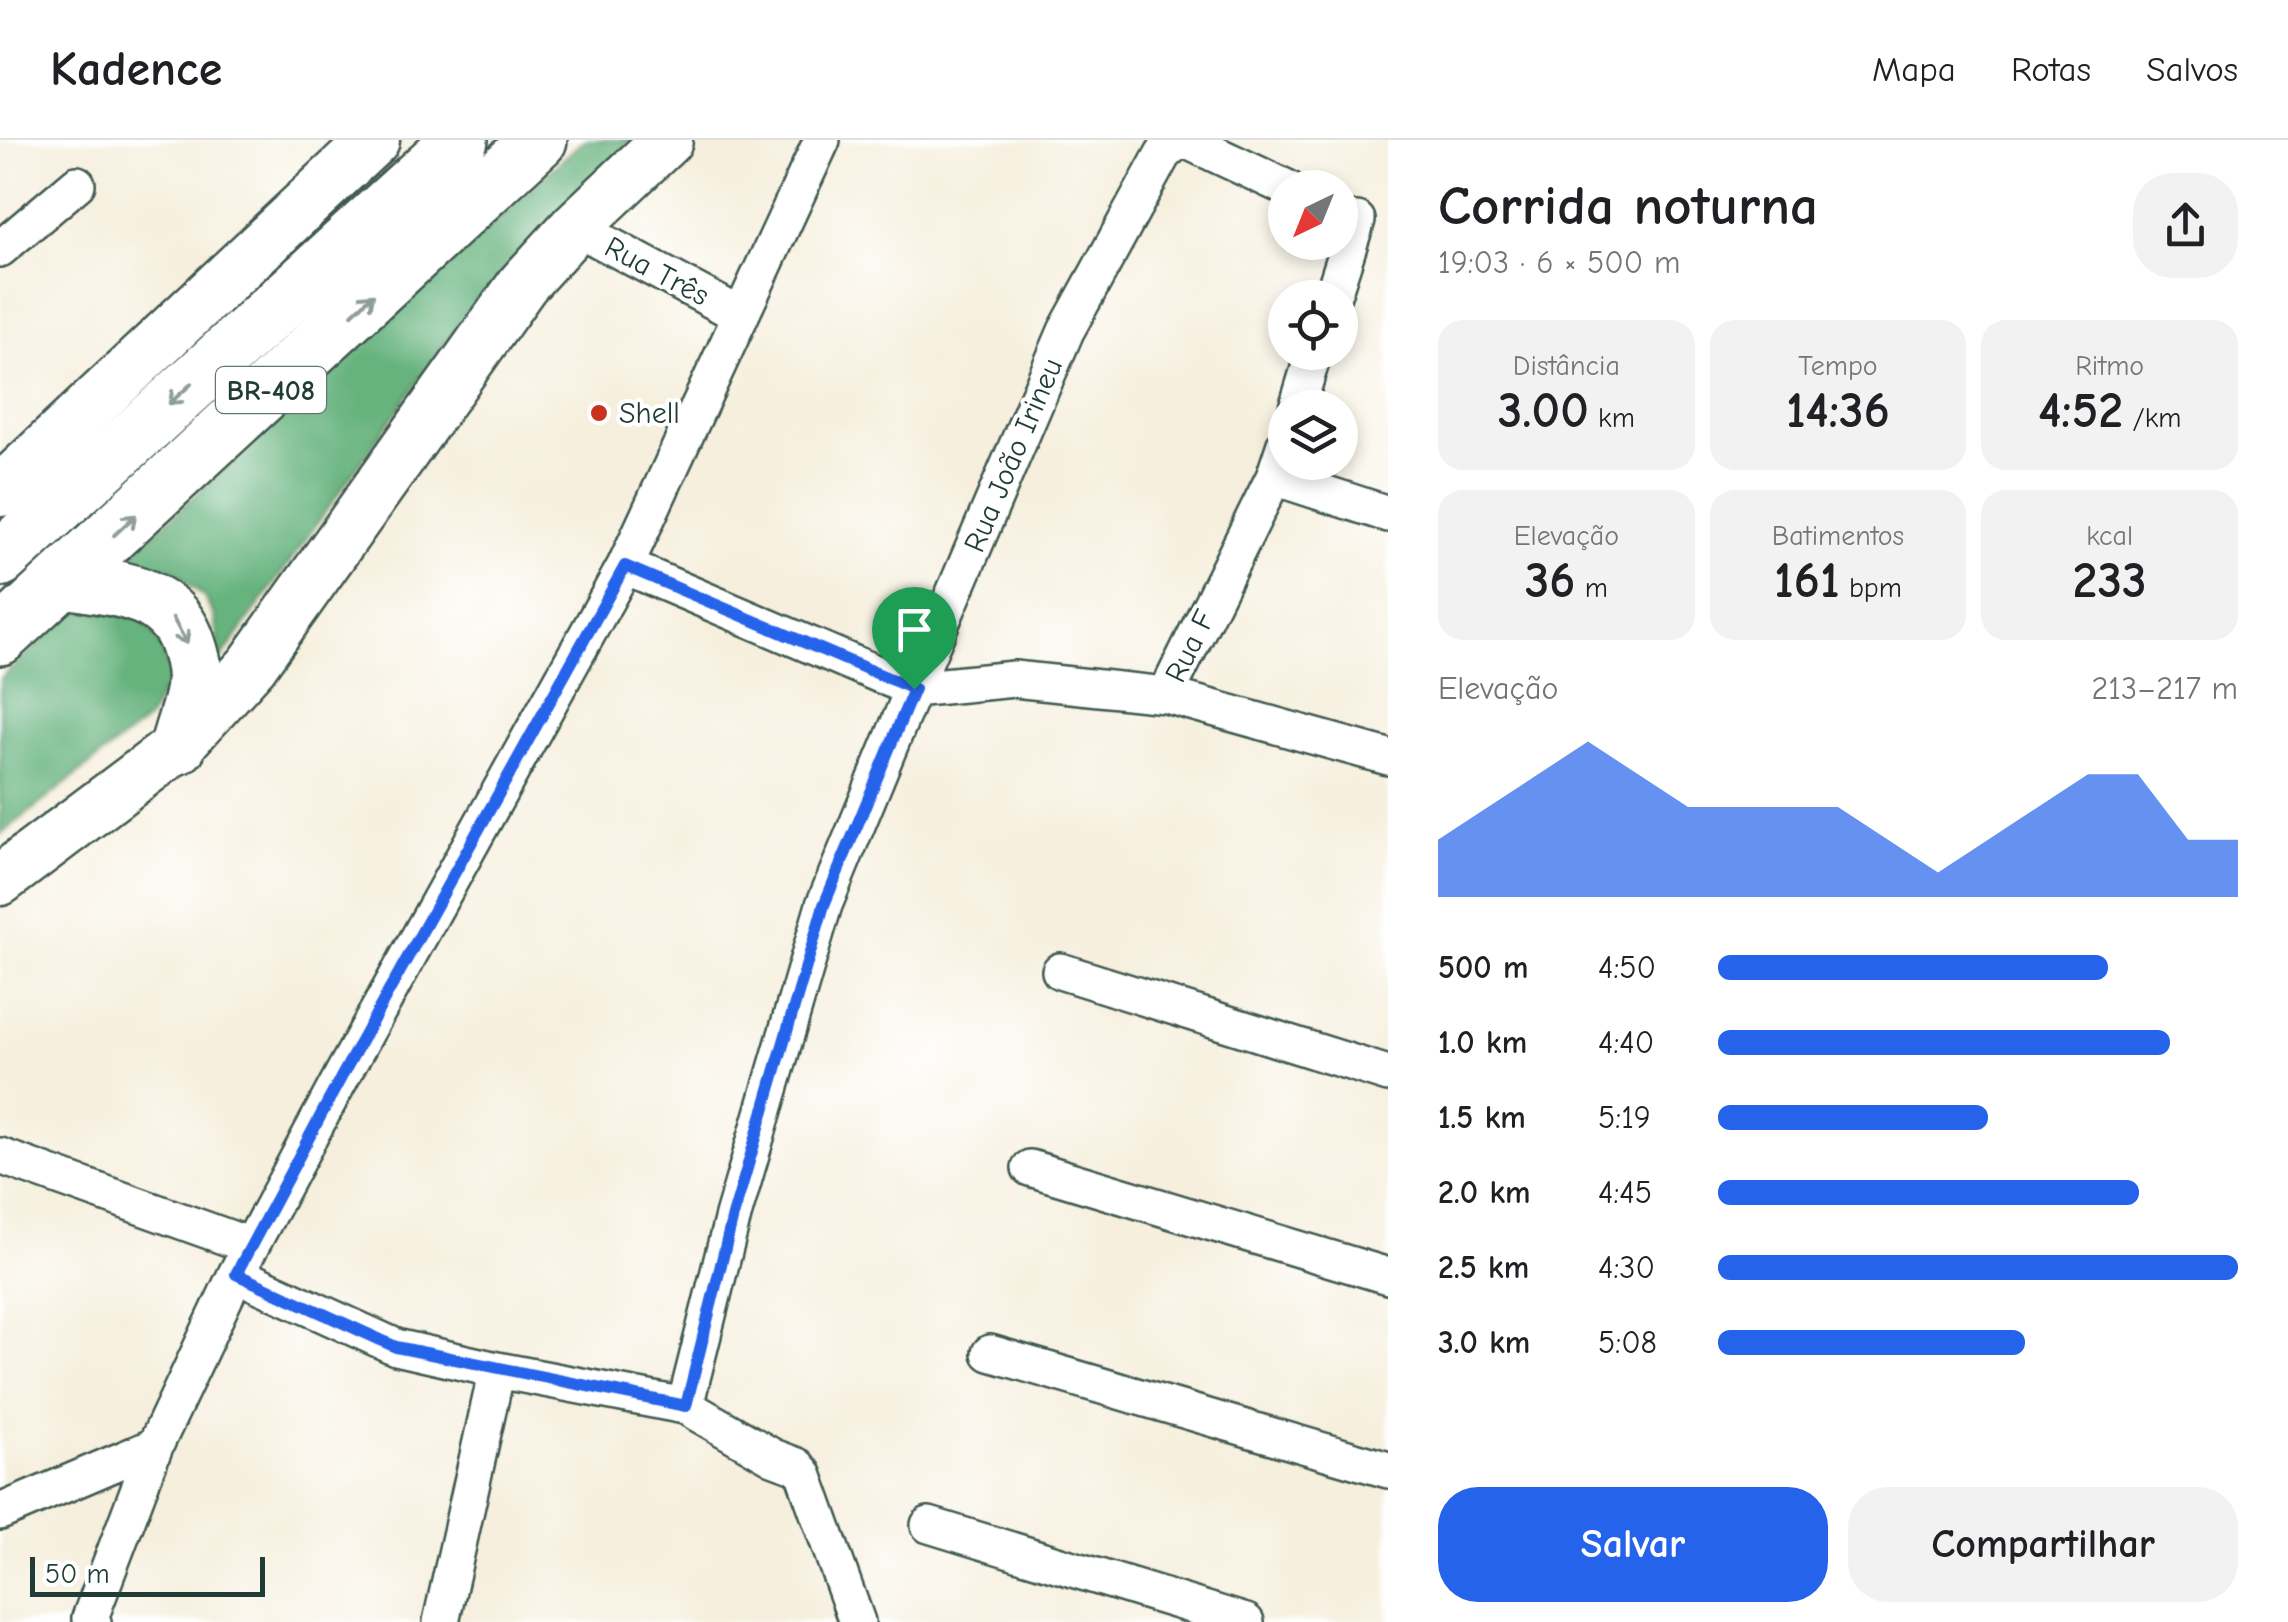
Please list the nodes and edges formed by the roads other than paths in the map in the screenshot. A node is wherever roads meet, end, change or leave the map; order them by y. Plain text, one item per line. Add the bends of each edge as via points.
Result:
1 (374, 140) edge
2 (460, 140) edge
3 (539, 140) edge
4 (667, 140) edge
5 (822, 140) edge
6 (1187, 141) edge
7 (1268, 179) edge
8 (77, 184) dead end
9 (1362, 222) edge
10 (575, 227) junction
11 (0, 249) edge
12 (1339, 280) edge
13 (740, 315) junction
14 (1270, 480) edge
15 (1320, 480) edge
16 (0, 491) edge
17 (1388, 514) edge
18 (0, 559) edge
19 (625, 566) junction
20 (65, 580) junction
21 (0, 637) edge
22 (914, 689) junction
23 (1166, 694) junction
24 (178, 746) junction
25 (1388, 756) edge
26 (0, 880) edge
27 (1060, 971) dead end
28 (1388, 1074) edge
29 (0, 1156) edge
30 (1030, 1168) dead end
31 (244, 1260) junction
32 (1388, 1276) edge
33 (990, 1354) dead end
34 (497, 1370) junction
35 (686, 1406) junction
36 (155, 1446) junction
37 (1388, 1470) edge
38 (0, 1512) edge
39 (929, 1525) dead end
40 (91, 1621) edge
41 (441, 1622) edge
42 (858, 1622) edge
43 (1246, 1622) edge

1 - 16 main road
2 -> 18 highway, BR-408
20 -> 3 highway, BR-408
4 - 10 main road
5 - 13 street
6 - 7 street
6 - 22 street, Rua João Irineu via 1175,143 1155,165 1066,331
8 - 11 street
9 - 12 street
10 - 13 street, Rua Três
10 - 24 main road via 522,284 252,665
13 - 19 street
14 - 23 street, Rua F
15 - 17 street
19 - 22 street
19 - 31 street
20 - 21 highway, BR-408
20 -> 24 highway via 149,597 183,632 194,684
22 - 23 street, Rua F via 1014,678
22 - 35 street, Rua João Irineu via 824,905 733,1216
23 - 25 street
24 - 26 main road
27 - 28 street
29 - 31 street
30 - 32 street
31 - 34 street via 396,1347
31 - 36 street
33 - 37 street
34 - 35 street
34 - 41 street
35 - 42 street via 804,1474
36 - 38 street
36 - 40 street
39 - 43 street

